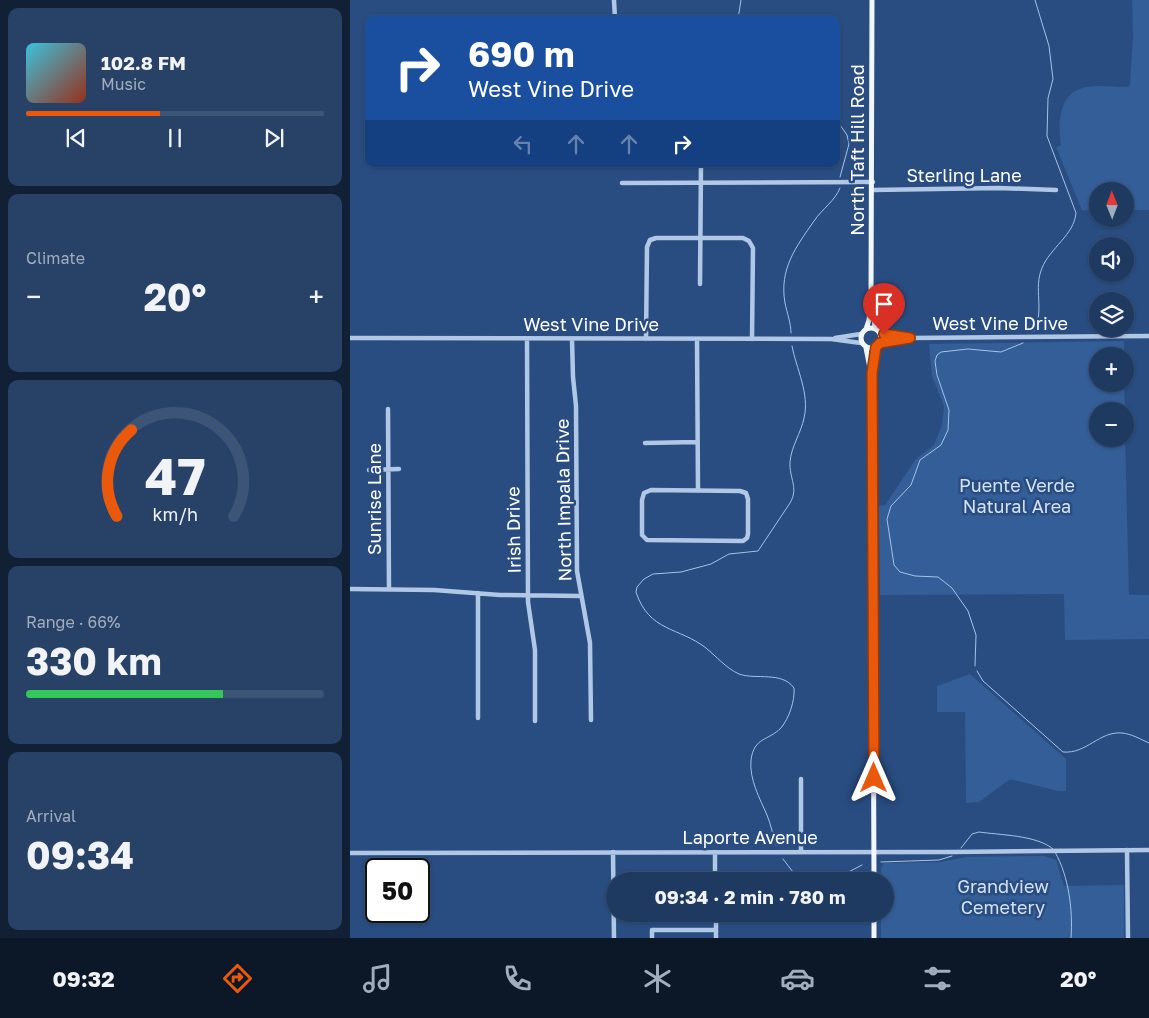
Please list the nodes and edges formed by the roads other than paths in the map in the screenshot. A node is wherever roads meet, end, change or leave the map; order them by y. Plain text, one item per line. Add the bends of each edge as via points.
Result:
1 (614, 0) edge
2 (872, 0) edge
3 (614, 15) edge
4 (701, 167) edge
5 (873, 182) junction
6 (622, 183) dead end
7 (701, 183) junction
8 (873, 190) junction
9 (1056, 190) dead end
10 (700, 238) junction
11 (700, 284) dead end
12 (872, 300) junction
13 (875, 328) junction
14 (866, 329) junction
15 (880, 333) junction
16 (861, 334) junction
17 (1149, 336) edge
18 (350, 338) edge
19 (910, 338) junction
20 (527, 339) junction
21 (572, 339) junction
22 (646, 339) junction
23 (697, 339) junction
24 (752, 339) junction
25 (831, 339) junction
26 (861, 343) junction
27 (878, 345) junction
28 (866, 348) junction
29 (872, 373) junction
30 (388, 409) dead end
31 (697, 442) junction
32 (645, 443) dead end
33 (399, 469) dead end
34 (369, 470) dead end
35 (388, 470) junction
36 (698, 492) junction
37 (350, 589) edge
38 (389, 589) junction
39 (478, 593) junction
40 (528, 596) junction
41 (581, 596) junction
42 (478, 718) dead end
43 (591, 720) dead end
44 (535, 721) dead end
45 (801, 779) dead end
46 (1128, 850) junction
47 (1149, 850) edge
48 (613, 852) junction
49 (715, 852) junction
50 (801, 852) junction
51 (874, 852) junction
52 (350, 853) edge
53 (716, 872) edge
54 (874, 872) edge
55 (716, 922) edge
56 (874, 922) edge
57 (716, 930) junction
58 (614, 938) edge
59 (652, 938) edge
60 (716, 938) edge
61 (874, 938) edge
62 (1128, 938) edge

1 - 3 street
2 - 5 main road, North Taft Hill Road
4 - 7 street
5 - 7 street
5 - 8 main road, North Taft Hill Road
6 - 7 street
7 - 10 street
8 - 9 street, Sterling Lane
8 - 12 main road, North Taft Hill Road
10 - 11 street
10 - 22 street via 656,238 649,241
10 - 24 street via 743,238 750,242
12 - 13 main road, North Taft Hill Road
12 - 14 main road, North Taft Hill Road
13 - 14 main road
13 - 15 main road
14 - 16 main road
15 - 19 street, West Vine Drive
15 - 27 main road
16 - 25 street, West Vine Drive
16 - 26 main road
17 - 19 street, West Vine Drive
18 - 20 street, West Vine Drive
19 - 27 street, West Vine Drive
20 - 21 street, West Vine Drive
20 - 40 street, Irish Drive
21 - 22 street, West Vine Drive
21 - 41 street, North Impala Drive via 576,406 577,571
22 - 23 street, West Vine Drive
23 - 24 street, West Vine Drive
23 - 31 street
24 - 25 street, West Vine Drive
25 - 26 street, West Vine Drive
26 - 28 main road
27 - 28 main road, West Vine Drive
27 - 29 main road
28 - 29 main road
29 - 51 main road
30 - 35 street, Sunrise Lane
31 - 32 street
31 - 36 street
33 - 35 street
34 - 35 street
35 - 38 street, Sunrise Lane
36 - 36 street via 746,493 747,538 743,541 650,541 645,538 642,531 644,493 651,490
37 - 38 street
38 - 39 street
39 - 40 street
39 - 42 street
40 - 41 street
40 - 44 street, Irish Drive via 535,650
41 - 43 street, North Impala Drive via 590,643
45 - 50 street
46 - 47 street, Laporte Avenue
46 - 51 street, Laporte Avenue
46 - 62 street
48 - 49 street, Laporte Avenue
48 - 52 street, Laporte Avenue
48 - 58 street
49 - 50 street, Laporte Avenue
49 - 53 street
50 - 51 street, Laporte Avenue
51 - 54 main road
55 - 57 street
56 - 61 main road
57 - 59 street via 652,930
57 - 60 street

